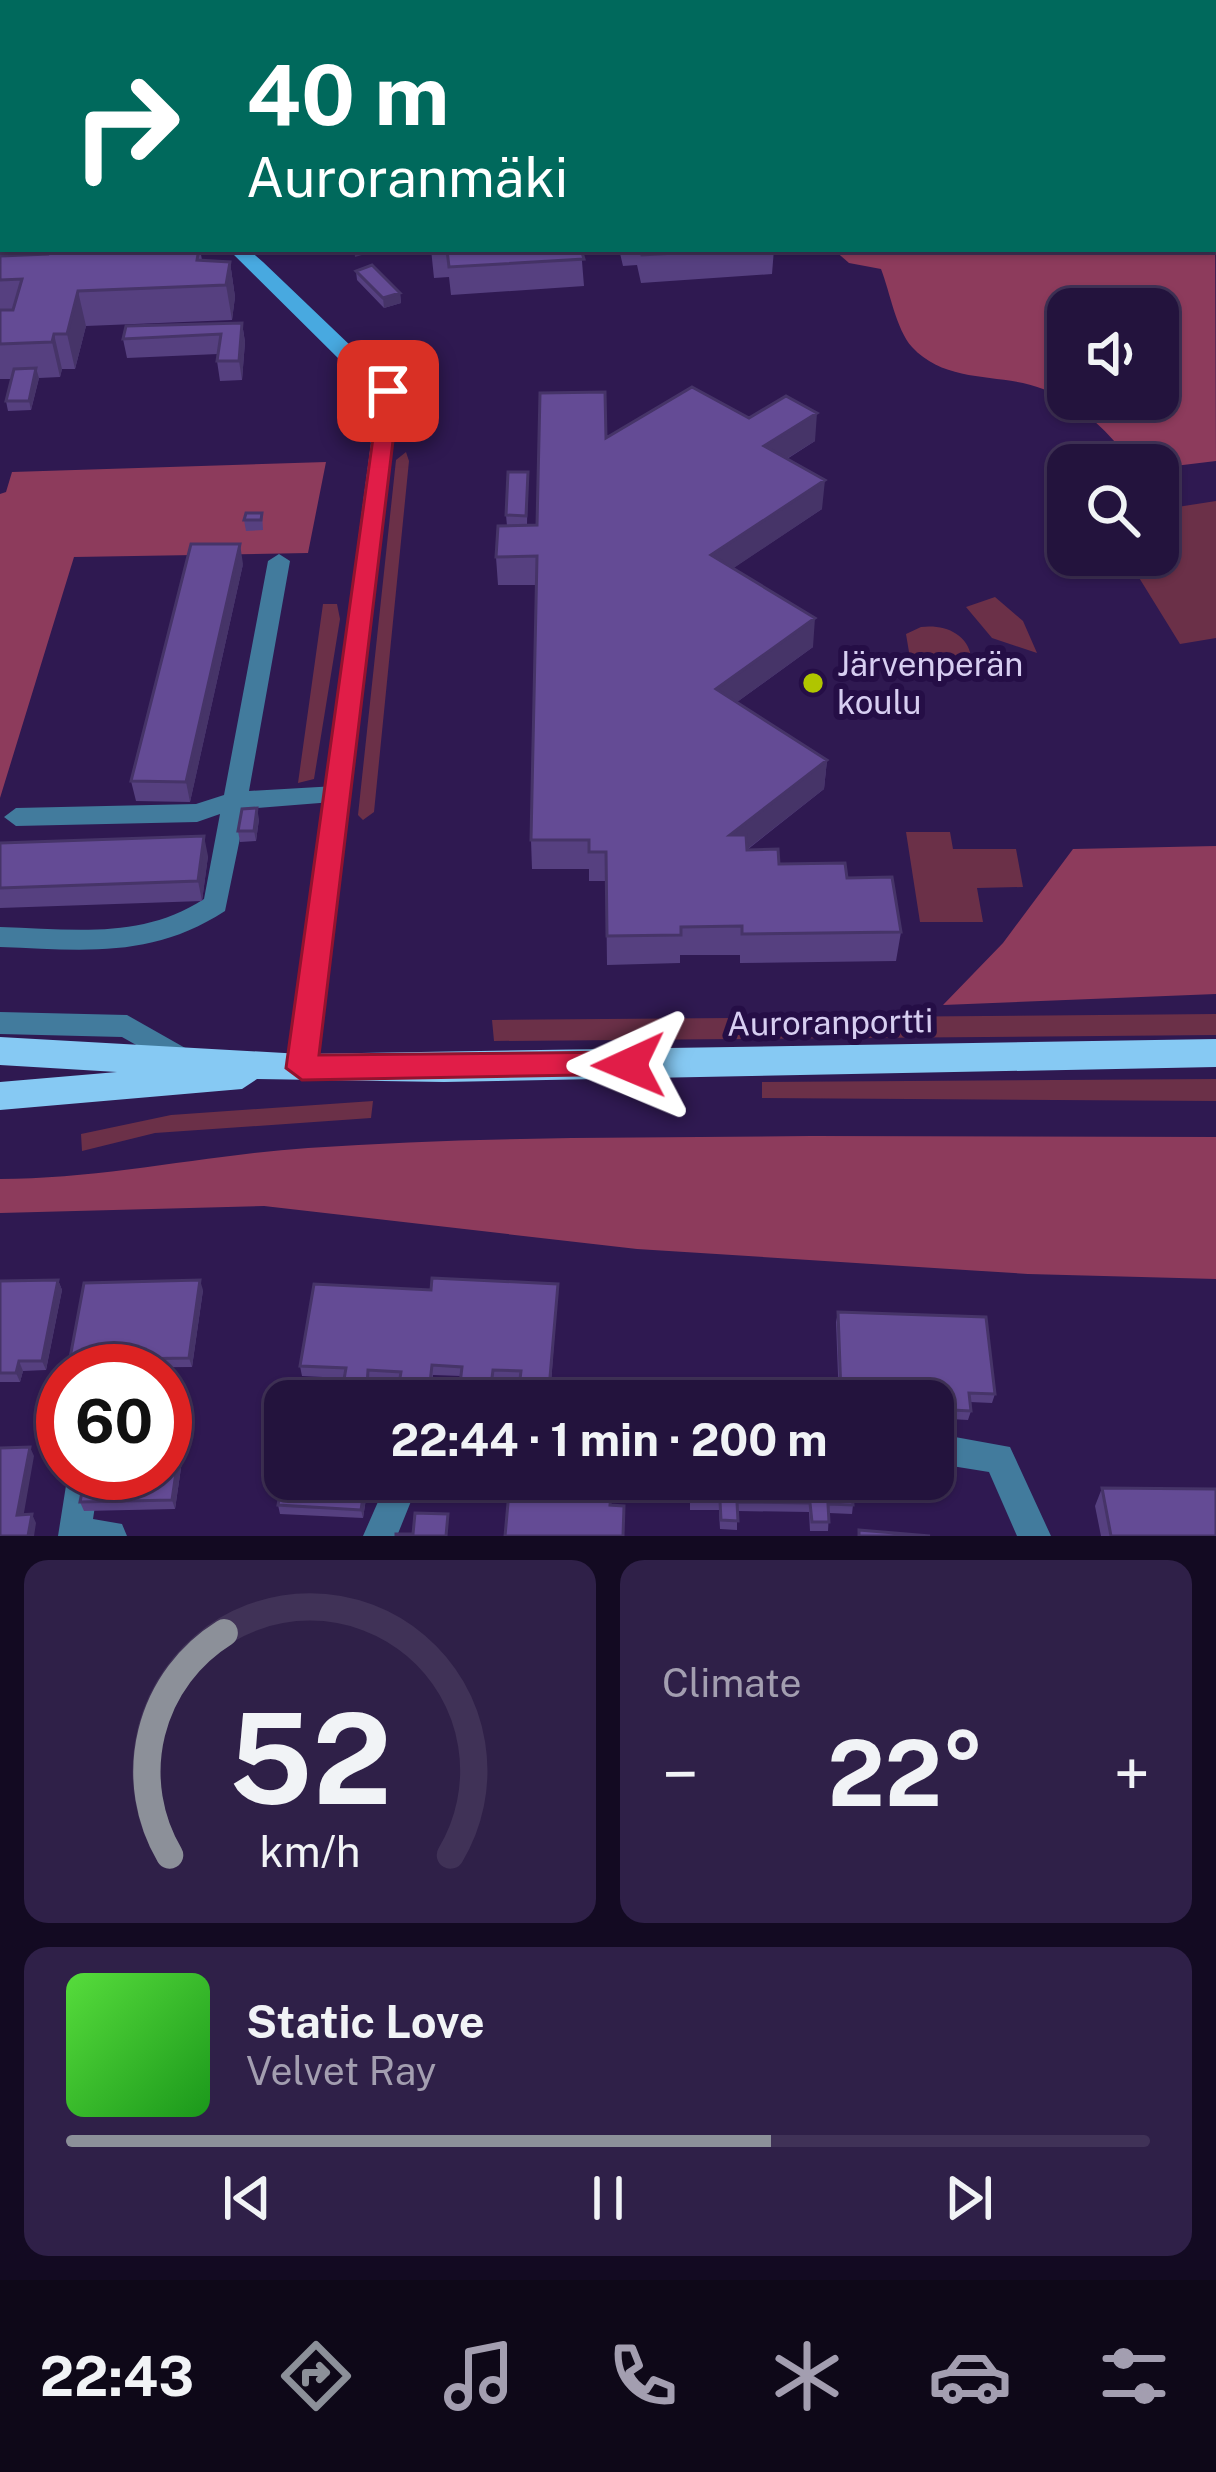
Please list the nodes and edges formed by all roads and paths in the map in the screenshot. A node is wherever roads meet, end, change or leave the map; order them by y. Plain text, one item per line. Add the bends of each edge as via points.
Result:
1 (241, 252) edge
2 (357, 369) junction
3 (379, 440) junction
4 (279, 561) dead end
5 (337, 795) junction
6 (233, 801) junction
7 (16, 817) dead end
8 (0, 937) edge
9 (0, 1023) edge
10 (0, 1052) edge
11 (1216, 1053) edge
12 (177, 1057) junction
13 (302, 1068) junction
14 (0, 1096) edge
15 (954, 1451) edge
16 (80, 1500) edge
17 (395, 1500) edge
18 (110, 1536) edge
19 (380, 1536) edge
20 (1034, 1536) edge

1 - 2 main road
2 - 3 main road via 353,398
2 - 3 main road via 388,391
3 - 5 main road
4 - 6 lane
5 - 6 lane
5 - 13 main road
6 - 7 lane via 196,813
6 - 8 lane via 216,904 187,926 150,939
9 - 12 lane via 127,1026
10 - 12 main road, Auroranportti
11 - 13 main road, Auroranportti
12 - 13 main road, Auroranportti
13 - 14 main road, Auroranportti
15 - 20 lane via 999,1458
16 - 18 lane via 74,1534
17 - 19 lane

